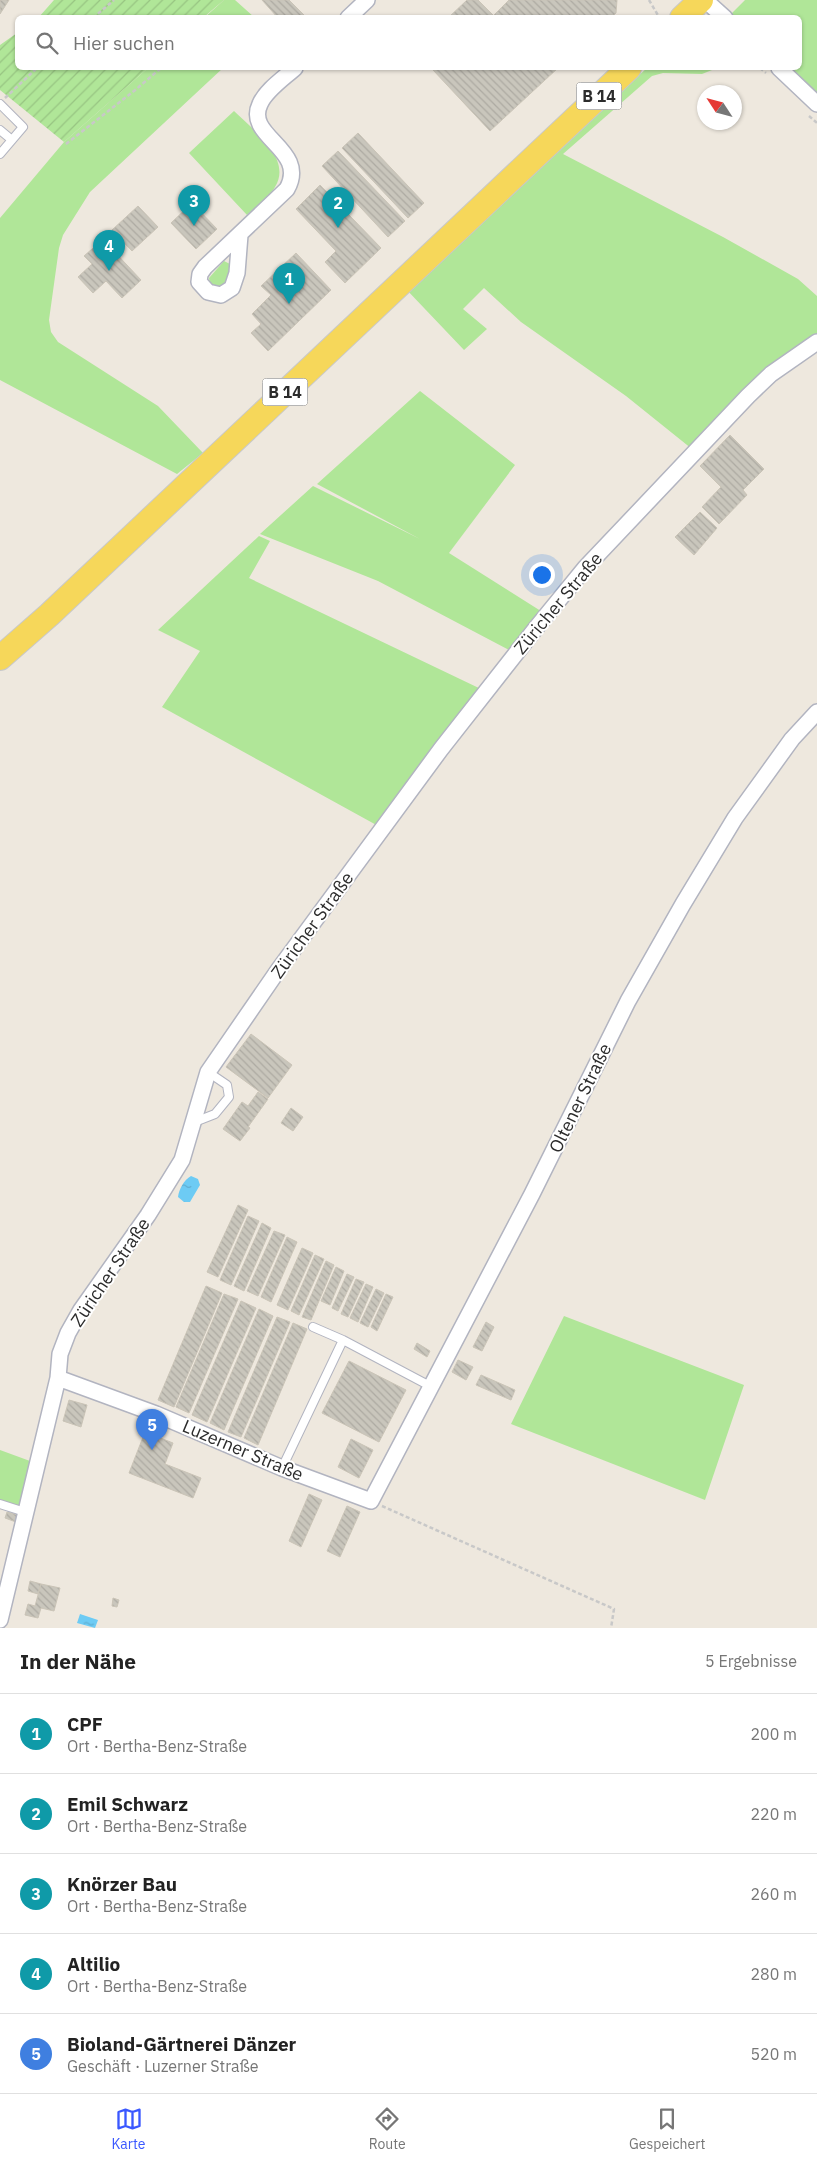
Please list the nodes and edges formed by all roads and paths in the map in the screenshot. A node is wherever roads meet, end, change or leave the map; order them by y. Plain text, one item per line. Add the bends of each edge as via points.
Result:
1 (114, 0) edge
2 (367, 0) edge
3 (649, 0) edge
4 (681, 0) edge
5 (701, 0) edge
6 (706, 0) edge
7 (96, 15) edge
8 (351, 15) edge
9 (658, 15) edge
10 (680, 15) edge
11 (684, 15) edge
12 (722, 15) edge
13 (35, 70) edge
14 (159, 70) edge
15 (293, 70) edge
16 (627, 70) edge
17 (781, 70) edge
18 (0, 103) edge
19 (817, 104) edge
20 (0, 130) edge
21 (12, 140) junction
22 (66, 144) dead end
23 (0, 154) edge
24 (240, 234) dead end
25 (817, 342) edge
26 (0, 658) edge
27 (816, 715) edge
28 (208, 1072) junction
29 (192, 1123) junction
30 (313, 1327) dead end
31 (343, 1340) junction
32 (58, 1378) junction
33 (430, 1386) junction
34 (282, 1468) junction
35 (371, 1501) junction
36 (0, 1504) edge
37 (25, 1512) junction
38 (0, 1620) edge
39 (611, 1628) edge

1 - 7 path
2 - 8 street
3 - 9 path
4 - 10 street
5 - 11 main road
6 - 12 street
13 - 18 path
14 - 22 path
15 - 24 street via 266,95 257,111 259,124 290,161 291,182
16 - 26 main road, B 14
17 - 19 street
18 - 21 lane via 23,127
20 - 21 lane
21 - 23 lane
25 - 28 street, Züricher Straße via 771,374 748,396 585,568 441,749 279,969
27 - 33 street, Oltener Straße via 792,739 763,778 683,904 628,1000 532,1194
28 - 29 street, Züricher Straße
28 - 29 lane via 227,1085 229,1097 215,1114
29 - 32 street, Züricher Straße via 182,1160 68,1333 60,1354
30 - 31 lane
31 - 33 lane
31 - 34 lane
32 - 34 street, Luzerner Straße via 156,1414
32 - 37 street, Züricher Straße
33 - 35 street, Oltener Straße
34 - 35 street, Luzerner Straße
35 - 39 path via 614,1609
36 - 37 lane
37 - 38 street, Züricher Straße

